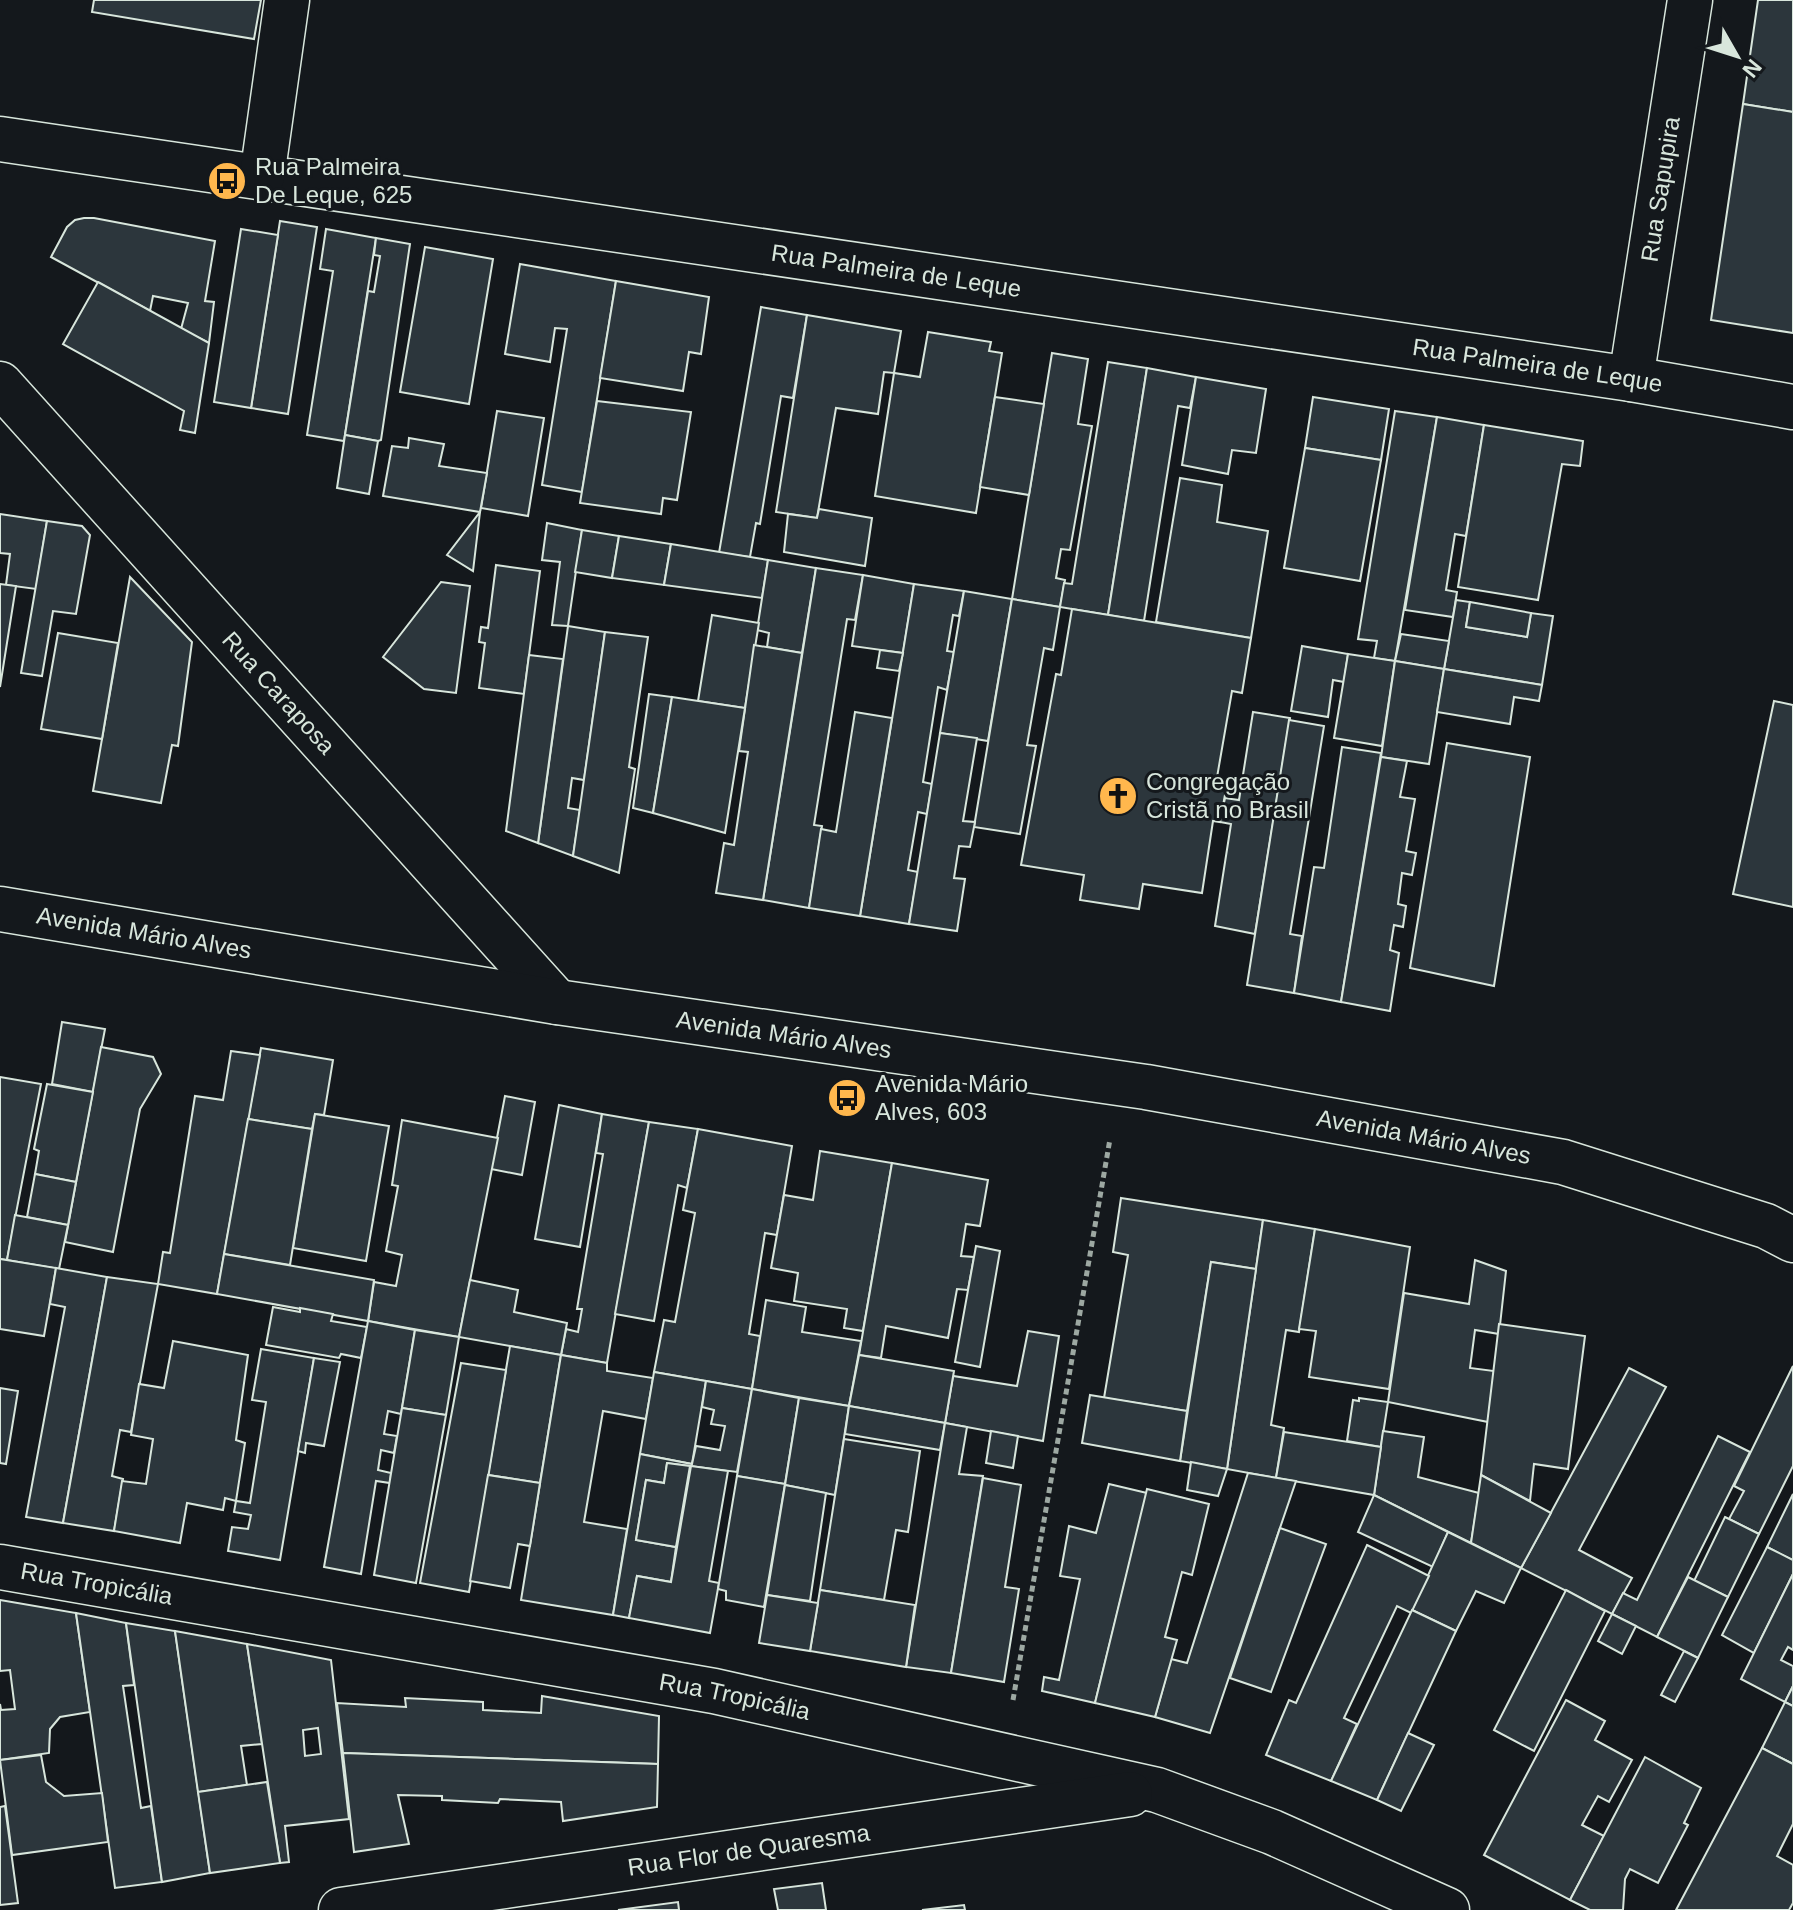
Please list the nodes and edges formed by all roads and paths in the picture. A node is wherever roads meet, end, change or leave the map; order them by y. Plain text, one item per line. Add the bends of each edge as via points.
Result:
1 (287, 0) edge
2 (1690, 0) edge
3 (0, 139) edge
4 (262, 177) junction
5 (1631, 379) junction
6 (0, 384) edge
7 (1793, 407) edge
8 (0, 909) edge
9 (557, 1002) junction
10 (1120, 1083) junction
11 (1793, 1240) edge
12 (0, 1567) edge
13 (1004, 1756) junction
14 (1157, 1790) junction
15 (341, 1910) edge
16 (1447, 1910) edge

1 - 4 street
2 - 5 street, Rua Sapupira
3 - 4 street, Rua Palmeira de Leque
4 - 5 street, Rua Palmeira de Leque
5 - 7 street, Rua Palmeira de Leque
6 - 9 street, Rua Caraposa
8 - 9 street, Avenida Mário Alves
9 - 10 street, Avenida Mário Alves
10 - 11 street, Avenida Mário Alves via 1563,1162 1766,1226
10 - 13 path
12 - 13 street, Rua Tropicália via 714,1691
13 - 14 street, Rua Tropicália
14 - 15 street, Rua Flor de Quaresma
14 - 16 street, Rua Tropicália via 1272,1832

